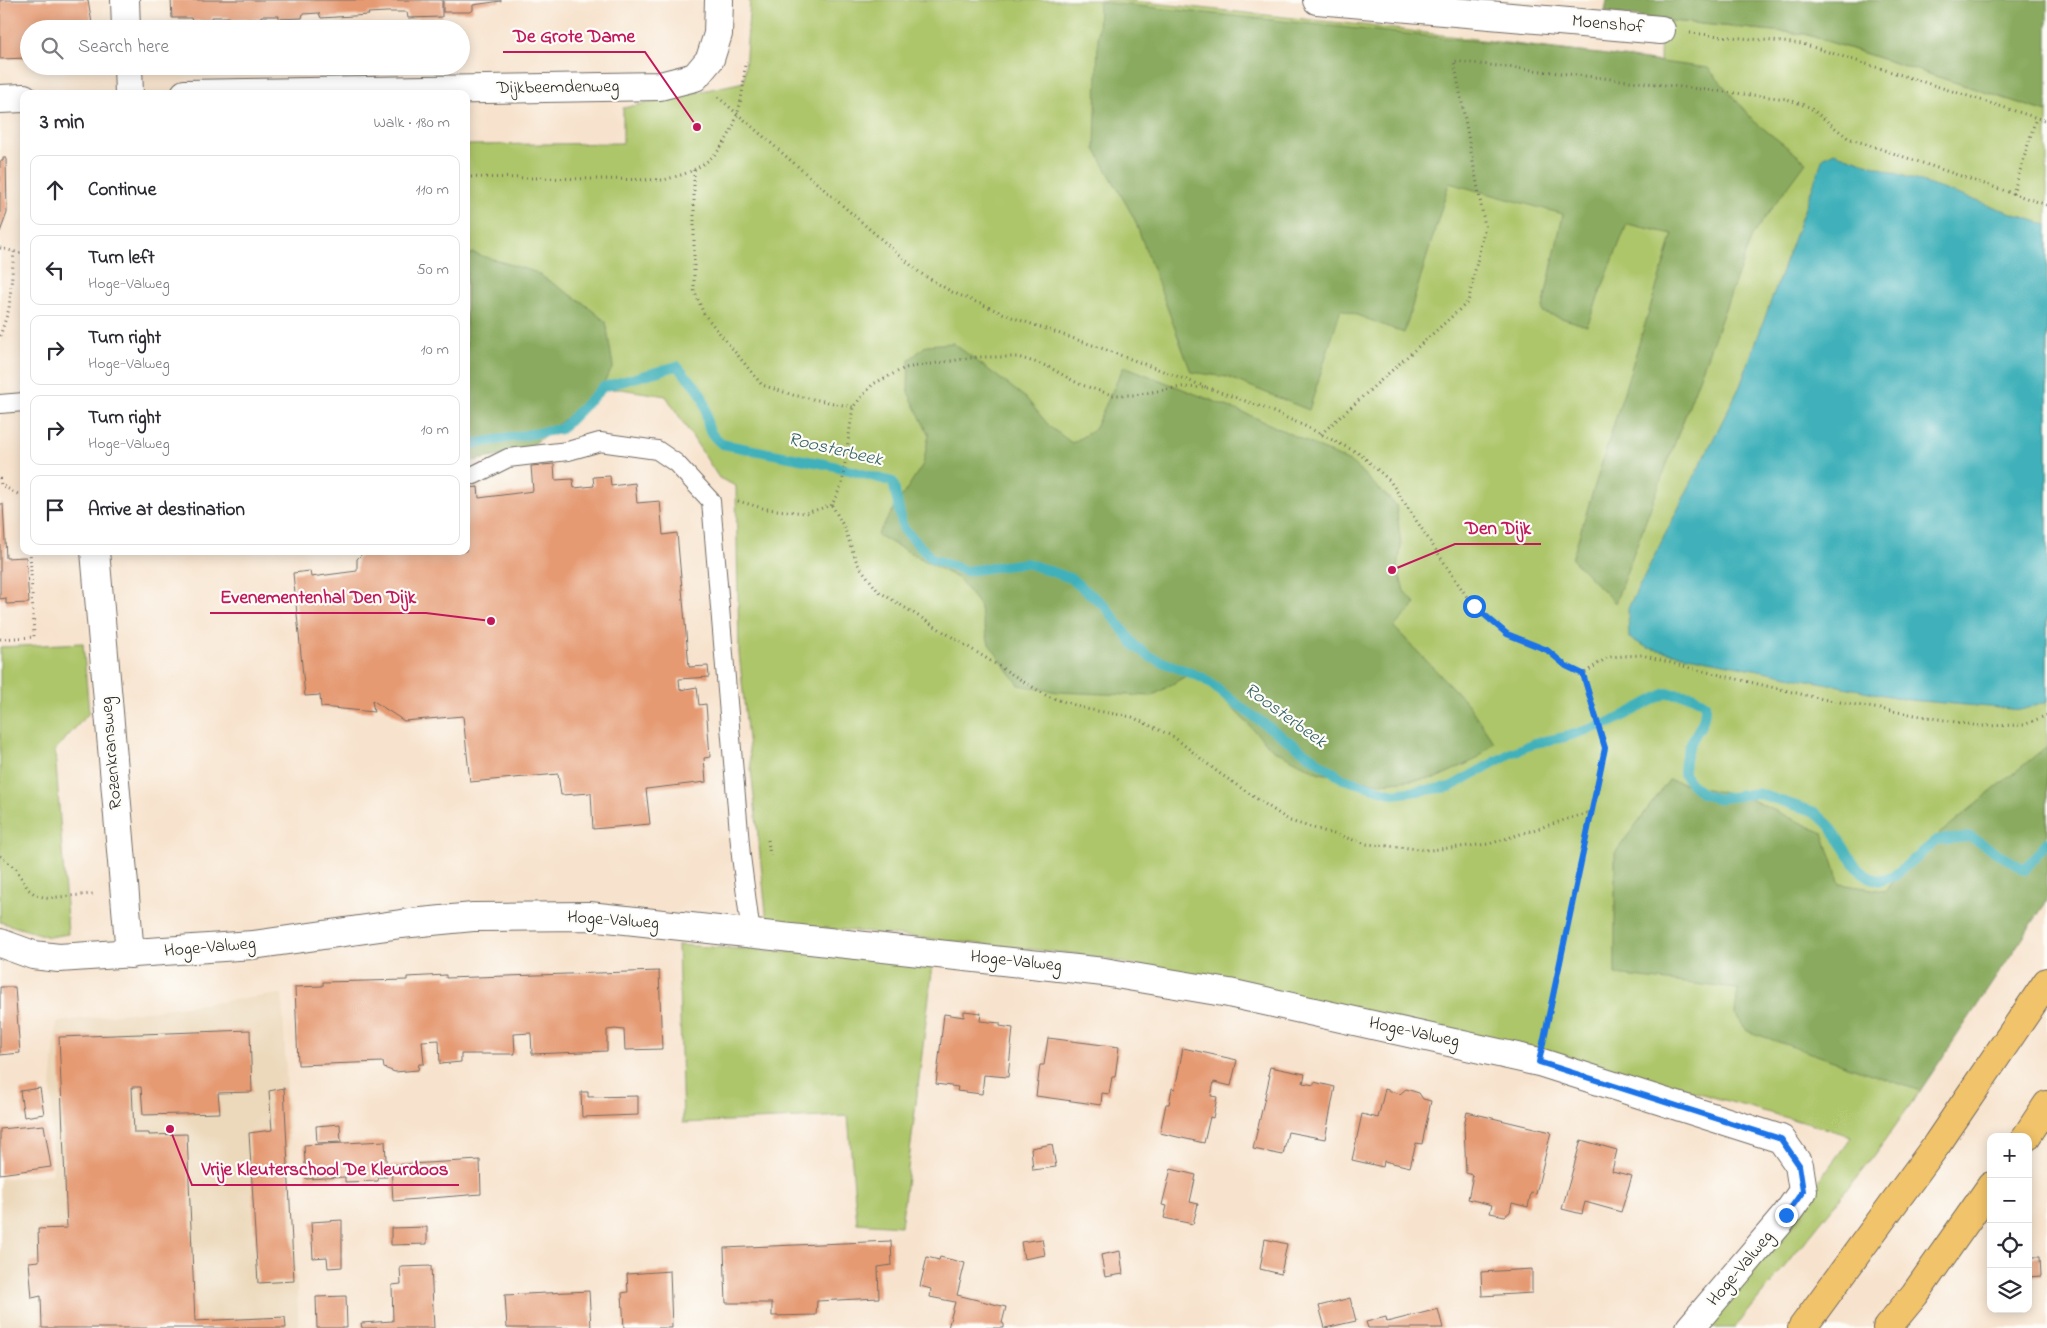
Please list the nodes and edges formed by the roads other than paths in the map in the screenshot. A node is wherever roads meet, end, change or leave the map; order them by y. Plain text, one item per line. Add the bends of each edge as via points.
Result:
1 (125, 0) edge
2 (719, 0) edge
3 (1317, 0) edge
4 (126, 20) edge
5 (1661, 30) road end
6 (128, 75) edge
7 (129, 90) edge
8 (422, 90) edge
9 (20, 98) edge
10 (0, 99) edge
11 (20, 402) edge
12 (0, 404) edge
13 (470, 476) edge
14 (95, 555) edge
15 (751, 934) junction
16 (0, 943) edge
17 (130, 954) junction
18 (2047, 982) edge
19 (2047, 1105) edge
20 (2029, 1133) edge
21 (1987, 1192) edge
22 (1690, 1328) edge
23 (1802, 1328) edge
24 (1887, 1328) edge

1 - 4 street
2 - 8 street, Dijkbeemdenweg via 718,34 710,59 695,77 660,86
3 - 5 street, Moenshof
6 - 7 street
9 - 10 street
11 - 12 lane
13 - 15 lane via 508,458 568,451 600,442 657,450 676,463 711,501 741,856
14 - 17 street, Rozenkransweg
15 - 17 street, Hoge-Valweg via 589,916 474,917 253,945
15 - 22 street, Hoge-Valweg via 1104,972 1229,993 1539,1062 1781,1139 1799,1165 1803,1191
16 - 17 street, Hoge-Valweg via 33,954 59,958
18 - 23 highway via 1937,1144
19 - 20 highway
21 - 24 highway

